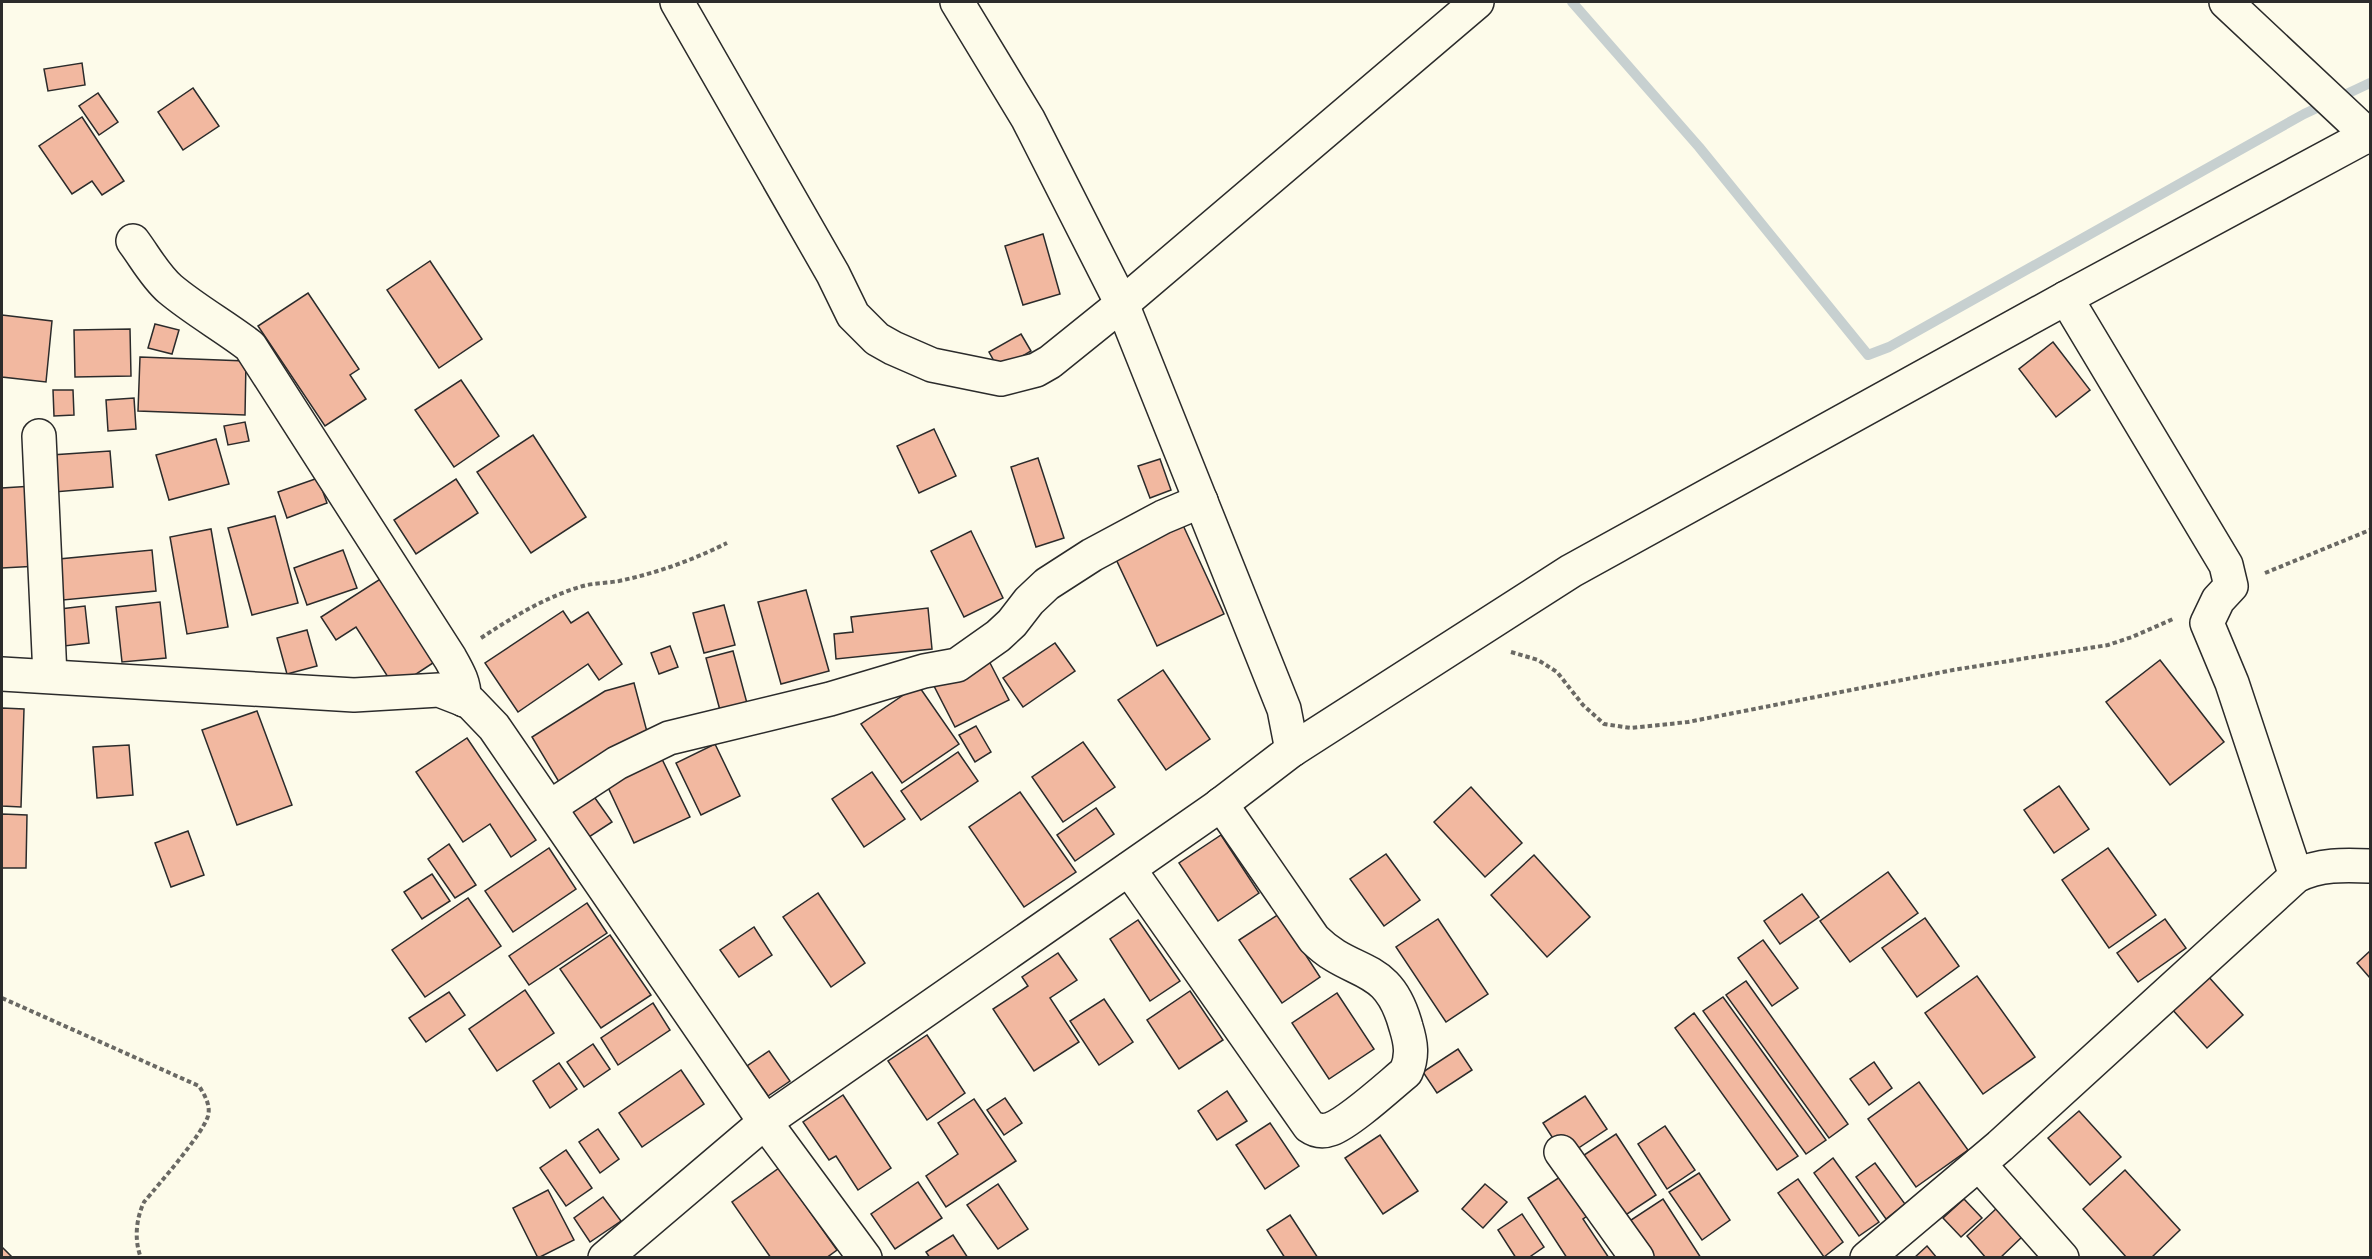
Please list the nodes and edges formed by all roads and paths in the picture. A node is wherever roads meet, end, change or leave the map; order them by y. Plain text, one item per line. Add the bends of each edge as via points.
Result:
1 (677, 2) edge
2 (957, 2) edge
3 (1477, 2) edge
4 (2226, 2) edge
5 (2370, 136) edge
6 (133, 241) dead end
7 (2066, 298) junction
8 (1122, 304) junction
9 (39, 436) dead end
10 (1201, 501) junction
11 (2370, 531) edge
12 (727, 543) dead end
13 (2222, 599) junction
14 (1468, 637) junction
15 (450, 658) junction
16 (2, 674) edge
17 (50, 676) junction
18 (464, 700) junction
19 (1292, 750) junction
20 (1221, 804) junction
21 (550, 807) junction
22 (2370, 866) edge
23 (1129, 869) junction
24 (2296, 876) junction
25 (2, 999) edge
26 (765, 1122) junction
27 (1561, 1152) dead end
28 (1979, 1164) junction
29 (141, 1257) edge
30 (605, 1257) edge
31 (865, 1257) edge
32 (1637, 1257) edge
33 (1867, 1257) edge
34 (2062, 1257) edge

1 - 8 street via 853,315 877,339 932,365 1001,379 1050,362
2 - 8 street via 1029,119
3 - 8 street
4 - 5 street
5 - 7 street
6 - 15 street via 171,289 250,346
7 - 13 street via 2226,565
7 - 14 street via 1571,571
8 - 10 street
9 - 17 street
10 - 19 street via 1284,709
10 - 21 street via 1092,555 1047,584 998,636 957,664 669,738 617,764
11 - 13 path
12 - 15 path via 667,568 554,596 522,611
13 - 14 path via 2108,645 1953,670 1689,722 1631,728 1604,724 1557,672 1538,660 1482,648
13 - 24 street via 2207,623 2232,683
14 - 19 street
15 - 18 street via 459,673
16 - 17 street
17 - 18 street via 354,694 439,690
18 - 21 street via 494,727
19 - 20 street
20 - 23 street
20 - 23 street via 1314,939 1327,951 1387,984 1401,1006 1411,1043 1411,1061 1406,1072 1344,1122 1330,1130 1316,1131 1309,1126
21 - 26 street
22 - 24 street via 2330,865
23 - 26 street
24 - 28 street
25 - 29 path via 199,1086 207,1100 209,1115 200,1131 139,1212 136,1226
26 - 30 street
26 - 31 street
27 - 32 street
28 - 33 street
28 - 34 street

